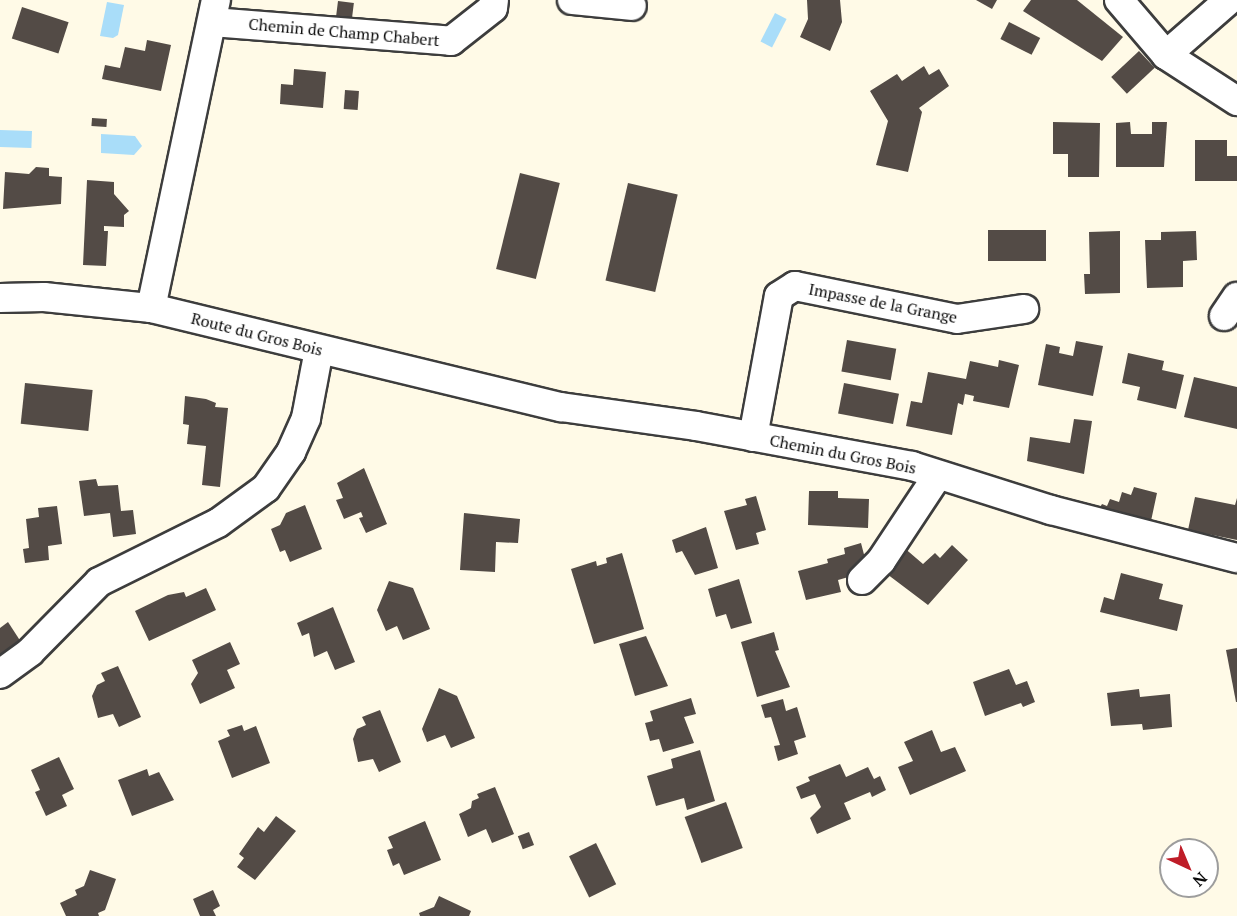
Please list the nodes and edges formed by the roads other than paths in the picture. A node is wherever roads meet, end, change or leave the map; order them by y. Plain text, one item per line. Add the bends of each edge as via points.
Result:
1 (494, 0) edge
2 (572, 0) edge
3 (1119, 0) edge
4 (1229, 0) edge
5 (632, 6) dead end
6 (214, 11) edge
7 (1166, 55) junction
8 (1237, 101) edge
9 (0, 298) edge
10 (152, 308) junction
11 (1024, 309) dead end
12 (319, 350) junction
13 (511, 396) joint
14 (753, 437) junction
15 (938, 475) junction
16 (1237, 558) edge
17 (862, 580) dead end
18 (0, 674) edge

1 - 6 street, Chemin de Champ Chabert via 493,9 451,41
2 - 5 street
3 - 7 street
4 - 7 street
6 - 10 street, Chemin de Champ Chabert
7 - 8 street
9 - 10 street, Route du Gros Bois via 44,297
10 - 12 street, Route du Gros Bois
11 - 14 street, Impasse de la Grange via 957,319 795,286 779,296
12 - 13 street, Route du Gros Bois
12 - 18 street via 306,418 291,452 266,488 218,523 99,582 30,652
13 - 14 street, Chemin du Gros Bois
14 - 15 street, Chemin du Gros Bois via 912,466
15 - 16 street, Chemin du Gros Bois via 1051,510
15 - 17 street via 881,561

